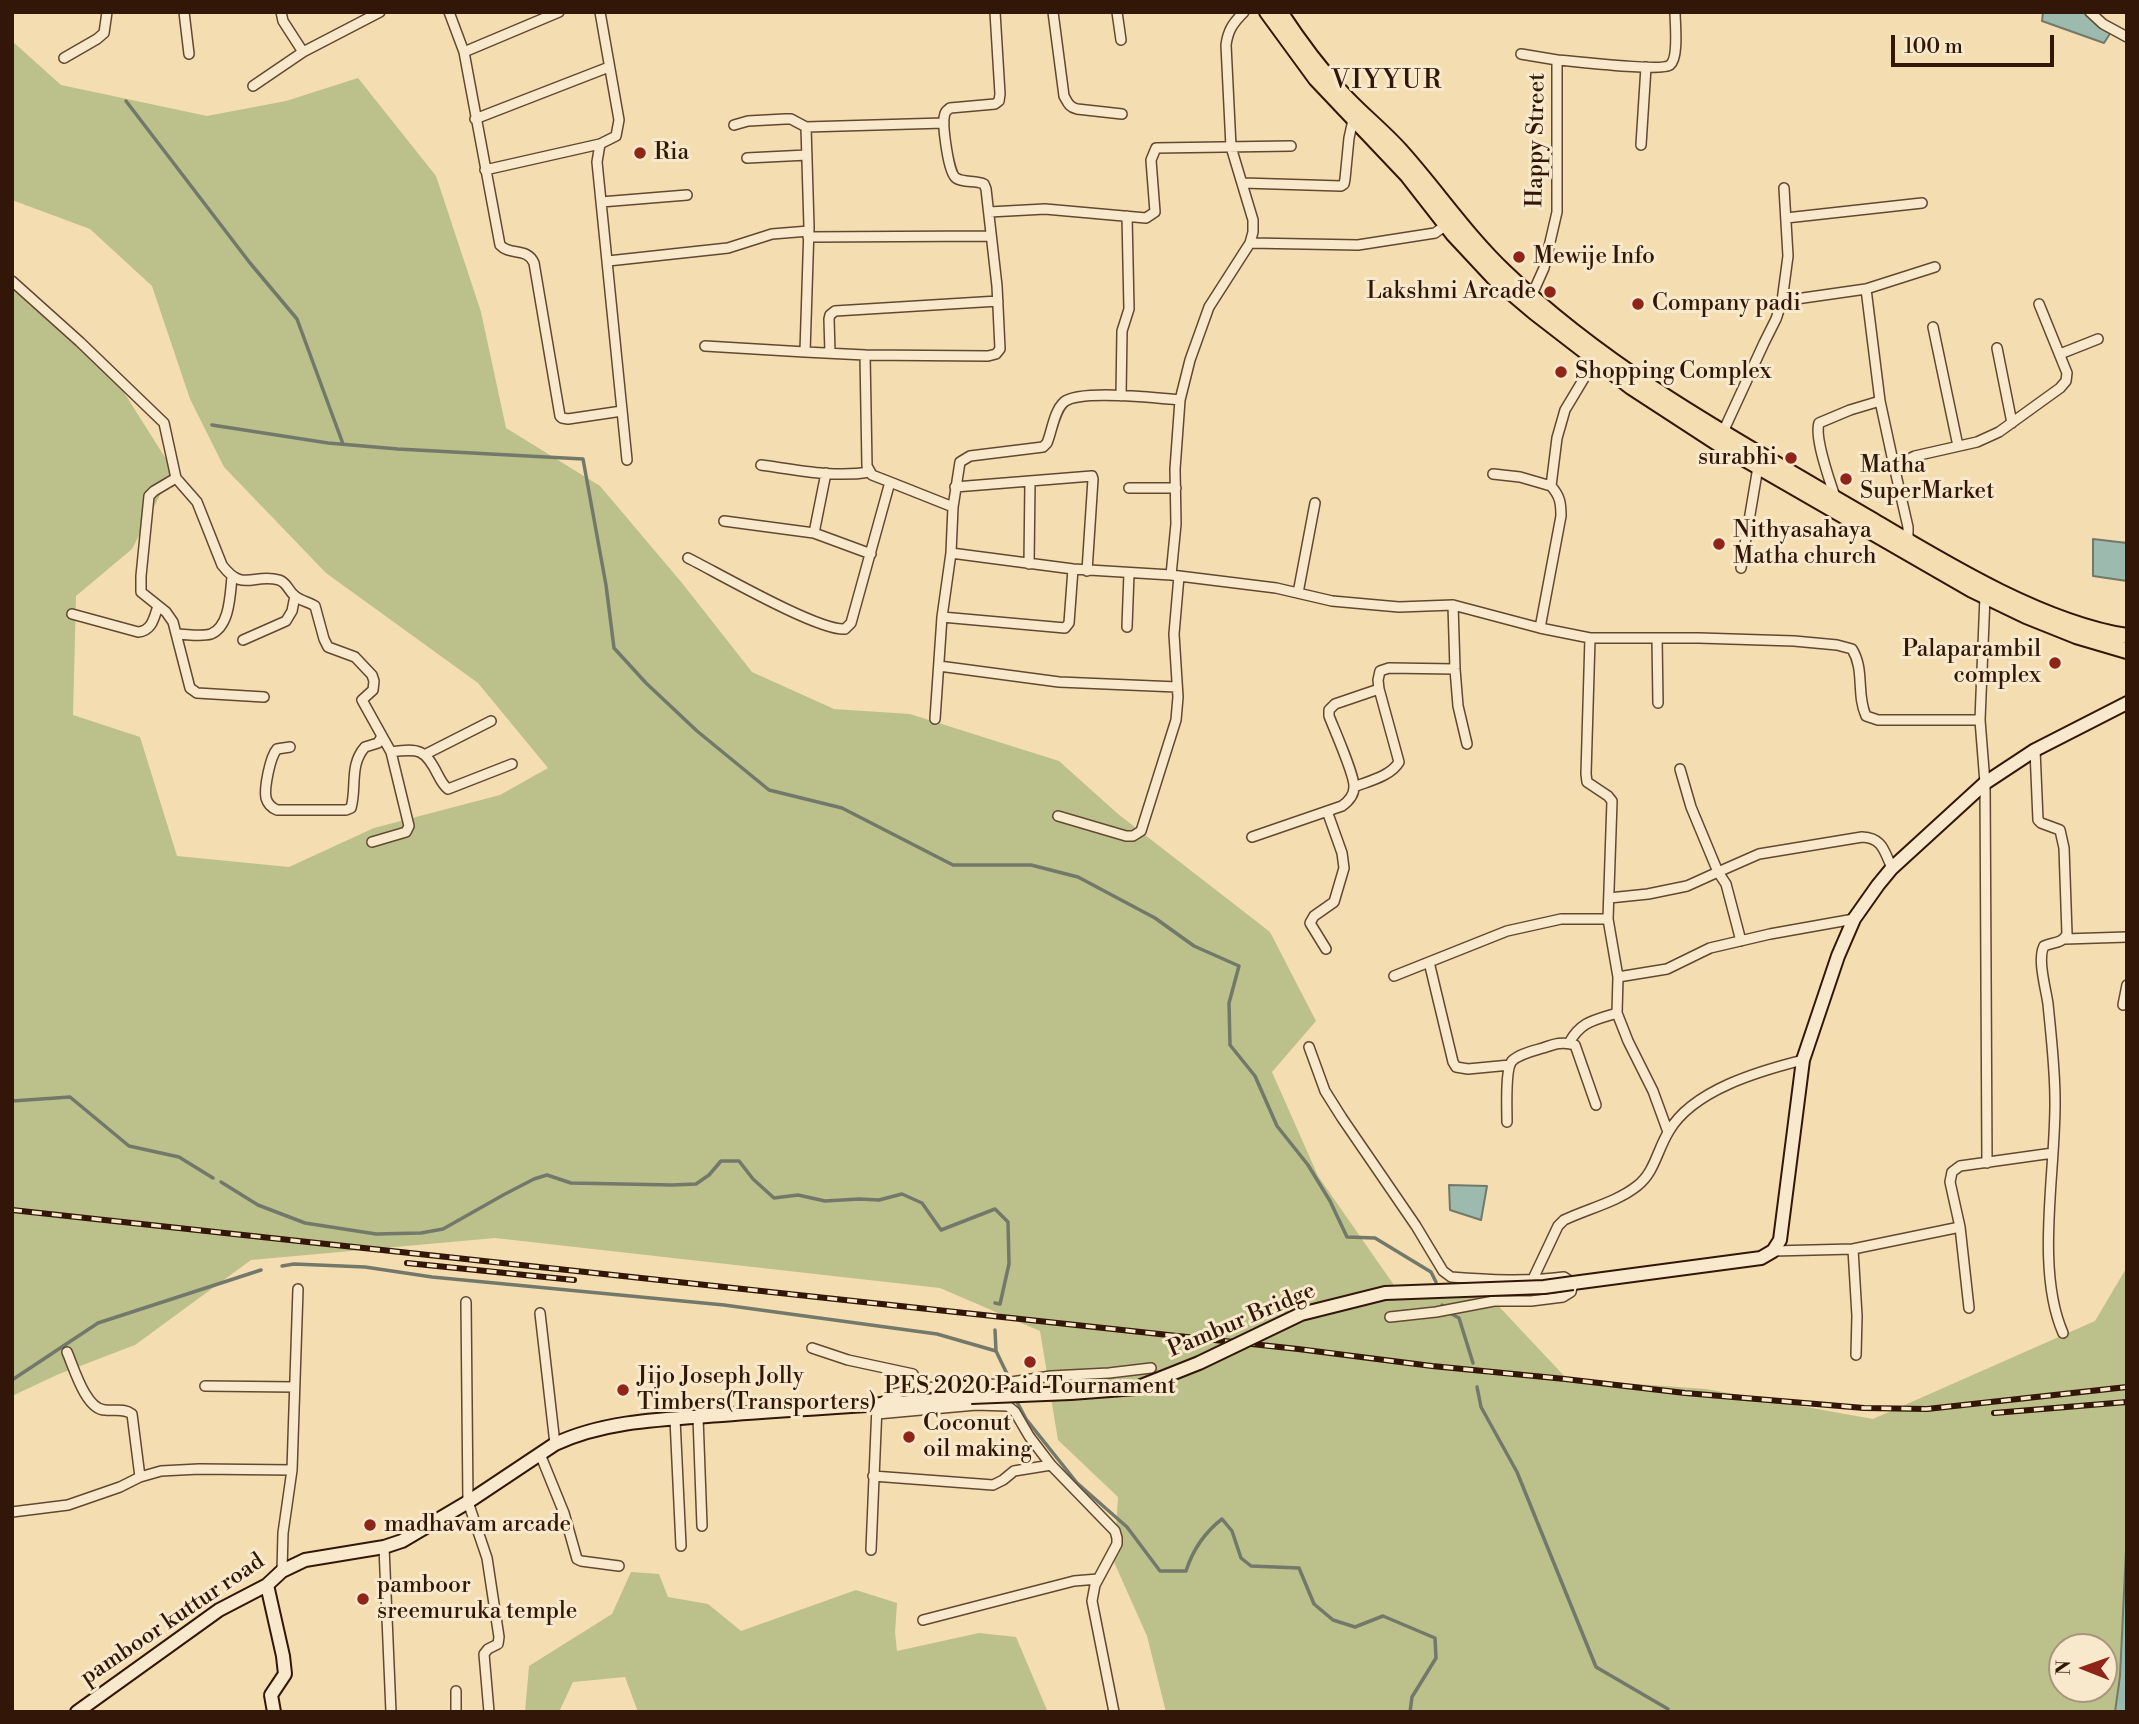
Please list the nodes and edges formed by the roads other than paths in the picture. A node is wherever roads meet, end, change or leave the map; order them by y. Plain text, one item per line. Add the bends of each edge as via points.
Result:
1 (107, 12) edge
2 (184, 12) edge
3 (281, 12) edge
4 (380, 12) edge
5 (449, 12) edge
6 (559, 12) edge
7 (600, 12) edge
8 (995, 12) edge
9 (1053, 12) edge
10 (1117, 12) edge
11 (1244, 12) edge
12 (1267, 12) edge
13 (1280, 12) edge
14 (1675, 12) edge
15 (2090, 12) edge
16 (2127, 37) edge
17 (1121, 40) dead end
18 (303, 52) junction
19 (464, 52) junction
20 (189, 54) dead end
21 (1521, 54) dead end
22 (64, 58) dead end
23 (1557, 60) junction
24 (609, 67) junction
25 (1646, 67) junction
26 (253, 86) dead end
27 (1122, 114) dead end
28 (475, 119) junction
29 (1353, 120) junction
30 (944, 123) junction
31 (734, 125) dead end
32 (806, 127) junction
33 (600, 144) junction
34 (1641, 145) dead end
35 (1291, 146) dead end
36 (1231, 147) junction
37 (807, 155) junction
38 (747, 158) dead end
39 (485, 170) junction
40 (1243, 183) junction
41 (1784, 188) dead end
42 (687, 195) dead end
43 (601, 202) junction
44 (1922, 203) dead end
45 (989, 212) junction
46 (1127, 216) junction
47 (1786, 218) junction
48 (1446, 225) junction
49 (809, 234) junction
50 (991, 236) junction
51 (1250, 243) junction
52 (608, 261) junction
53 (1935, 267) dead end
54 (12, 281) edge
55 (1866, 289) junction
56 (1529, 300) junction
57 (1782, 301) junction
58 (998, 302) junction
59 (2039, 304) dead end
60 (1933, 327) dead end
61 (2098, 339) dead end
62 (705, 346) dead end
63 (1997, 348) dead end
64 (805, 352) junction
65 (830, 353) junction
66 (2060, 354) junction
67 (865, 355) junction
68 (1595, 360) junction
69 (1121, 396) junction
70 (1180, 400) junction
71 (1880, 401) junction
72 (622, 411) junction
73 (2012, 423) junction
74 (1723, 432) junction
75 (1958, 446) junction
76 (627, 460) dead end
77 (761, 465) dead end
78 (1894, 466) junction
79 (1758, 467) junction
80 (870, 472) junction
81 (825, 473) junction
82 (1493, 474) dead end
83 (176, 478) junction
84 (1030, 481) junction
85 (890, 482) junction
86 (1551, 486) junction
87 (956, 487) junction
88 (1129, 488) dead end
89 (1176, 488) junction
90 (1835, 499) junction
91 (1315, 503) dead end
92 (953, 507) junction
93 (724, 521) dead end
94 (814, 533) junction
95 (1908, 541) junction
96 (951, 553) junction
97 (871, 554) junction
98 (688, 558) dead end
99 (1029, 564) junction
100 (1741, 568) dead end
101 (1073, 569) junction
102 (1087, 570) junction
103 (1129, 573) junction
104 (1175, 575) junction
105 (232, 578) junction
106 (1297, 593) junction
107 (295, 596) junction
108 (1985, 596) junction
109 (1452, 605) junction
110 (158, 606) junction
111 (72, 614) dead end
112 (942, 617) junction
113 (1127, 627) dead end
114 (1540, 628) junction
115 (176, 634) junction
116 (2127, 636) edge
117 (1590, 638) junction
118 (1657, 638) junction
119 (243, 640) dead end
120 (2127, 651) edge
121 (939, 666) junction
122 (1455, 669) junction
123 (1177, 687) junction
124 (1379, 689) junction
125 (264, 697) dead end
126 (1658, 703) dead end
127 (2127, 703) edge
128 (935, 719) dead end
129 (491, 720) dead end
130 (1980, 720) junction
131 (382, 736) junction
132 (1467, 744) dead end
133 (290, 747) dead end
134 (2035, 750) junction
135 (391, 752) junction
136 (426, 754) junction
137 (512, 764) dead end
138 (1680, 769) dead end
139 (1985, 783) junction
140 (1354, 787) junction
141 (1327, 811) junction
142 (1058, 816) dead end
143 (1252, 837) dead end
144 (372, 842) dead end
145 (1892, 869) junction
146 (1718, 872) junction
147 (1609, 898) junction
148 (1608, 919) junction
149 (1854, 919) junction
150 (2127, 937) edge
151 (2065, 939) junction
152 (1741, 941) junction
153 (1326, 949) dead end
154 (1429, 962) junction
155 (1394, 976) dead end
156 (1618, 976) junction
157 (2127, 985) edge
158 (2123, 1005) dead end
159 (1617, 1013) junction
160 (1569, 1043) junction
161 (1309, 1047) dead end
162 (1803, 1060) junction
163 (1510, 1066) junction
164 (1596, 1105) dead end
165 (1507, 1122) dead end
166 (1668, 1132) junction
167 (2053, 1153) junction
168 (1987, 1163) junction
169 (1960, 1227) junction
170 (1853, 1249) junction
171 (1773, 1251) junction
172 (1532, 1281) junction
173 (1573, 1283) junction
174 (298, 1289) dead end
175 (466, 1302) dead end
176 (1969, 1308) dead end
177 (540, 1313) dead end
178 (1390, 1317) dead end
179 (2063, 1333) dead end
180 (811, 1348) dead end
181 (67, 1352) dead end
182 (1856, 1354) dead end
183 (1151, 1368) dead end
184 (205, 1386) dead end
185 (294, 1387) junction
186 (917, 1388) junction
187 (971, 1397) joint
188 (877, 1410) junction
189 (698, 1417) junction
190 (675, 1419) junction
191 (555, 1444) junction
192 (540, 1454) junction
193 (1051, 1465) junction
194 (292, 1470) junction
195 (873, 1476) junction
196 (140, 1477) junction
197 (468, 1502) junction
198 (12, 1512) edge
199 (702, 1526) dead end
200 (681, 1546) dead end
201 (384, 1547) junction
202 (872, 1550) dead end
203 (618, 1566) dead end
204 (282, 1571) junction
205 (1098, 1579) junction
206 (267, 1585) junction
207 (923, 1620) dead end
208 (456, 1691) dead end
209 (77, 1712) edge
210 (274, 1712) edge
211 (391, 1712) edge
212 (456, 1712) edge
213 (489, 1712) edge
214 (1114, 1712) edge

1 - 22 street via 104,33
2 - 20 street
3 - 18 street
4 - 18 street
5 - 19 street
6 - 19 street
7 - 24 street
8 - 30 street via 999,101 950,108
9 - 27 street via 1064,96 1070,107
10 - 17 street
11 - 36 street via 1228,32 1226,45
12 - 29 main road
13 - 56 main road via 1343,95 1420,172 1475,242
14 - 25 street via 1674,59 1663,67
15 - 16 street
18 - 26 street
19 - 28 street
21 - 23 street, Happy Street
23 - 25 street
23 - 56 street, Happy Street via 1557,212 1544,268
24 - 28 street
24 - 33 street via 618,131
25 - 34 street
28 - 39 street
29 - 40 street via 1341,186
29 - 48 main road via 1407,175
30 - 32 street
30 - 45 street via 950,169 957,179 984,184
31 - 32 street via 791,119
32 - 37 street
33 - 39 street
33 - 43 street
35 - 36 street
36 - 40 street
36 - 46 street via 1156,148 1151,160 1155,212 1146,218
37 - 38 street
37 - 49 street
39 - 72 street via 500,244 508,251 525,253 534,263 559,416 568,419
40 - 51 street via 1253,220
41 - 47 street
42 - 43 street
43 - 52 street
44 - 47 street
45 - 46 street via 1045,209
45 - 50 street
46 - 69 street via 1129,309 1122,331
47 - 57 street via 1788,256
48 - 51 street via 1435,233 1358,245
48 - 56 main road via 1495,279
49 - 50 street
49 - 52 street via 772,234 728,248
49 - 64 street
50 - 58 street
51 - 70 street via 1209,307
52 - 72 street
53 - 55 street
54 - 83 street via 164,423
55 - 57 street
55 - 71 street
56 - 68 main road
56 - 74 main road via 1630,373
57 - 74 street
58 - 65 street via 835,311 829,318
58 - 67 street via 1001,342 996,354
59 - 66 street
60 - 75 street
61 - 66 street
62 - 64 street
63 - 73 street
64 - 65 street
65 - 67 street
66 - 73 street via 2066,381
67 - 80 street
68 - 79 main road via 1671,415
68 - 86 street via 1565,410
69 - 70 street
69 - 87 street via 1069,400 1060,408 1043,447 964,458
70 - 89 street
71 - 78 street
71 - 90 street via 1819,423
72 - 76 street
73 - 75 street
74 - 90 main road
75 - 78 street
77 - 81 street
78 - 95 street
79 - 100 street
79 - 108 main road
80 - 81 street
80 - 85 street
81 - 94 street
82 - 86 street
83 - 105 street via 197,502 222,565
83 - 110 street via 149,496 140,587
84 - 87 street
84 - 99 street
84 - 102 street via 1093,478
85 - 92 street
85 - 97 street
86 - 114 street via 1558,494 1561,516
87 - 92 street
88 - 89 street
89 - 104 street
90 - 95 main road
91 - 106 street
92 - 96 street
93 - 94 street
94 - 97 street
95 - 116 main road via 2043,611
96 - 99 street
96 - 112 street
97 - 98 street via 851,623 845,629 800,615
99 - 101 street
101 - 102 street
101 - 112 street via 1065,628
102 - 103 street
103 - 104 street
103 - 113 street
104 - 106 street
104 - 123 street
105 - 107 street via 282,581
105 - 115 street via 227,612 218,629 209,635
106 - 109 street via 1399,607
107 - 119 street via 286,621
107 - 131 street via 315,606 328,647 355,657 372,675 374,686 362,700
108 - 120 main road via 2076,636
108 - 130 street
109 - 114 street
109 - 122 street
110 - 111 street via 148,631 138,632
110 - 115 street via 171,618
112 - 121 street
114 - 117 street
115 - 125 street via 193,691
117 - 118 street
117 - 147 street via 1586,774 1587,782 1612,801
118 - 126 street
118 - 130 street via 1837,645 1852,649 1859,660 1866,716 1878,720
121 - 123 street via 1059,681
121 - 128 street
122 - 124 street via 1383,669 1378,675
122 - 132 street
123 - 142 street via 1176,720 1141,831 1126,836
124 - 140 street via 1399,762 1391,772
124 - 140 street via 1329,710
127 - 134 main road
129 - 136 street
130 - 139 street
131 - 133 street via 358,757 351,808 346,810 277,810 271,806 266,797 272,755 276,749
131 - 135 street
134 - 139 main road
134 - 151 street via 2038,820 2056,827 2063,836
135 - 136 street
135 - 144 street via 409,827 402,835
136 - 137 street via 448,789
138 - 146 street
139 - 145 main road
139 - 168 street
140 - 141 street via 1349,801
141 - 143 street
141 - 153 street via 1344,868 1334,902 1310,923
145 - 146 street via 1878,841 1862,837 1759,855
145 - 149 main road
146 - 147 street via 1675,889
146 - 152 street via 1726,884
147 - 148 street
148 - 154 street via 1561,919 1507,931
148 - 156 street
149 - 152 street
149 - 162 main road
150 - 151 street
151 - 167 street via 2042,949 2055,1100
152 - 156 street via 1710,948 1667,969
154 - 155 street
154 - 163 street via 1456,1067
156 - 159 street
157 - 158 street
159 - 160 street via 1582,1024
159 - 166 street
160 - 163 street via 1523,1055
160 - 164 street via 1579,1051
161 - 172 street via 1325,1091 1443,1271 1451,1277
162 - 166 street via 1720,1089 1682,1113
162 - 171 main road via 1780,1240
163 - 165 street
166 - 172 street via 1649,1174 1638,1185 1564,1220
167 - 168 street
167 - 179 street via 2051,1274 2055,1315
168 - 169 street via 1960,1166 1952,1172
169 - 170 street
169 - 176 street
170 - 171 street
170 - 182 street
171 - 173 main road, Pambur Bridge via 1761,1258
172 - 173 street via 1564,1277
173 - 178 street via 1571,1292 1563,1297 1494,1301
173 - 187 main road, Pambur Bridge, bridge via 1385,1293 1301,1314 1136,1388
174 - 185 street
175 - 197 street
177 - 191 street
180 - 186 street via 914,1374
181 - 196 street via 94,1407 132,1414
183 - 186 street
184 - 185 street
185 - 194 street
186 - 188 street via 894,1395
187 - 188 main road, pamboor kuttur road
188 - 189 main road, pamboor kuttur road via 822,1407
188 - 193 street via 1007,1406
188 - 195 street
189 - 190 main road, pamboor kuttur road
189 - 199 street
190 - 191 main road, pamboor kuttur road via 596,1430
190 - 200 street
191 - 192 main road, pamboor kuttur road
192 - 197 main road, pamboor kuttur road
192 - 203 street via 577,1559
193 - 195 street via 1014,1471 993,1485
193 - 205 street via 1117,1534 1114,1553
194 - 196 street via 199,1469
194 - 204 street
195 - 202 street
196 - 198 street via 68,1505
197 - 201 main road, pamboor kuttur road
197 - 213 street via 487,1558 499,1637 498,1644 484,1654
201 - 204 main road, pamboor kuttur road via 305,1560
201 - 211 street
204 - 206 main road, pamboor kuttur road
205 - 207 street via 1074,1581
205 - 214 street via 1094,1611
206 - 209 main road, pamboor kuttur road via 219,1610
206 - 210 main road via 285,1674 271,1695
208 - 212 street

